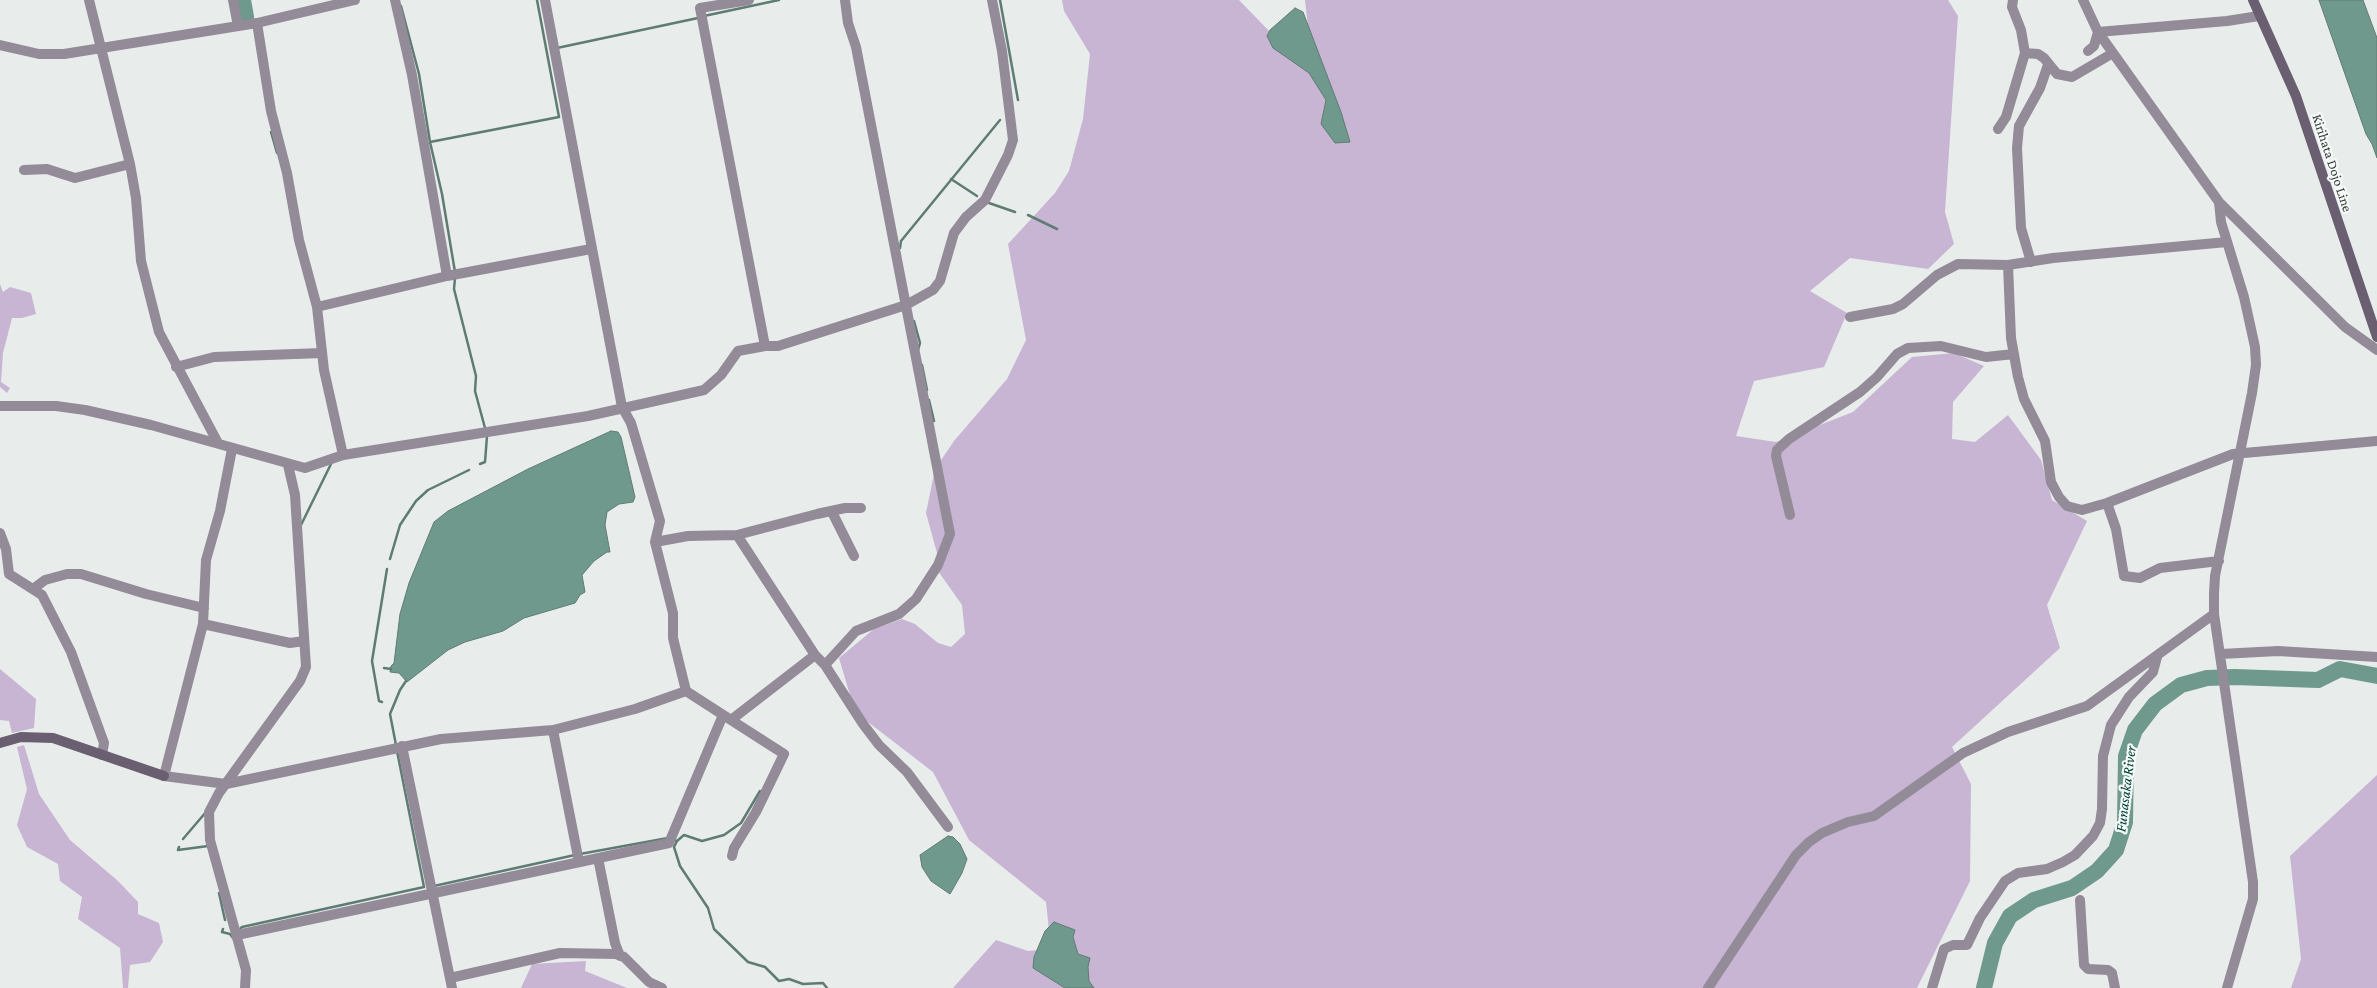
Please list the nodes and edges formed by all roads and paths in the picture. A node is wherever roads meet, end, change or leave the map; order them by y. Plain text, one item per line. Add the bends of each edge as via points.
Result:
1 (89, 0) edge
2 (233, 0) edge
3 (355, 0) edge
4 (394, 0) edge
5 (545, 0) edge
6 (749, 0) edge
7 (845, 0) edge
8 (992, 0) edge
9 (2013, 0) edge
10 (2083, 0) edge
11 (2252, 0) edge
12 (2259, 16) junction
13 (255, 23) junction
14 (240, 26) junction
15 (2098, 32) junction
16 (0, 45) edge
17 (103, 48) junction
18 (2088, 52) dead end
19 (2025, 53) junction
20 (2113, 53) junction
21 (2048, 65) junction
22 (1998, 128) dead end
23 (130, 164) junction
24 (24, 170) dead end
25 (2219, 202) junction
26 (2227, 242) junction
27 (591, 249) junction
28 (2031, 262) junction
29 (2008, 265) junction
30 (447, 276) junction
31 (906, 305) junction
32 (317, 307) junction
33 (1850, 317) dead end
34 (2377, 338) edge
35 (765, 346) junction
36 (2377, 350) edge
37 (320, 353) junction
38 (2014, 354) junction
39 (176, 366) junction
40 (0, 406) edge
41 (622, 407) junction
42 (2377, 441) edge
43 (218, 443) junction
44 (232, 449) junction
45 (2241, 452) junction
46 (343, 454) junction
47 (288, 465) junction
48 (2108, 502) junction
49 (861, 508) dead end
50 (832, 512) junction
51 (1790, 515) dead end
52 (0, 533) edge
53 (737, 535) junction
54 (655, 542) junction
55 (854, 556) dead end
56 (2219, 561) junction
57 (33, 589) junction
58 (204, 608) junction
59 (2214, 614) junction
60 (203, 624) junction
61 (302, 642) junction
62 (814, 655) junction
63 (2221, 656) junction
64 (2157, 657) junction
65 (2377, 657) edge
66 (825, 664) junction
67 (686, 691) junction
68 (727, 717) junction
69 (553, 730) junction
70 (0, 743) edge
71 (402, 746) junction
72 (102, 755) junction
73 (164, 776) junction
74 (226, 784) junction
75 (948, 828) dead end
76 (732, 856) dead end
77 (598, 858) junction
78 (579, 862) junction
79 (433, 892) junction
80 (2080, 900) dead end
81 (237, 934) junction
82 (620, 956) junction
83 (451, 983) edge
84 (245, 988) edge
85 (662, 988) edge
86 (1708, 988) edge
87 (1932, 988) edge
88 (2116, 988) edge
89 (2228, 988) edge

1 - 17 street
2 - 14 street
3 - 13 street
4 - 30 street via 412,75
5 - 27 street
6 - 35 street via 700,8
7 - 31 street
8 - 31 street via 1013,140 985,200 954,233 940,281 932,290
9 - 19 street via 2012,7
10 - 15 street
11 - 12 main road, Kirihata Dojo Line
12 - 15 street
12 - 34 main road, Kirihata Dojo Line via 2296,96
13 - 14 street
13 - 32 street via 299,240
14 - 17 street
15 - 18 street via 2094,46
15 - 20 street
16 - 17 street via 38,54
17 - 23 street
19 - 21 street via 2038,54
19 - 22 street via 2006,117
20 - 21 street via 2072,77 2057,74
20 - 25 street
21 - 28 street via 2020,126 2016,148 2021,228
23 - 24 street via 75,178 47,169
23 - 39 street via 141,261 159,332
25 - 26 street
25 - 36 street via 2344,327
26 - 28 street
26 - 45 street via 2255,347 2252,393
27 - 30 street
27 - 41 street
28 - 29 street
29 - 33 street via 1958,264 1937,274 1898,307
29 - 38 street
30 - 32 street
31 - 35 street via 778,346
31 - 66 street via 950,534 938,565 916,599 899,614 856,631
32 - 37 street
35 - 41 street via 738,351 721,375 704,390
37 - 39 street via 214,356
37 - 46 street
38 - 48 street via 2024,399 2045,441 2048,470 2059,497 2067,506 2082,510
38 - 51 street via 1986,357 1941,346 1908,348 1897,354 1860,392 1777,450
39 - 43 street
40 - 43 street via 56,406 85,410
41 - 46 street via 588,416
41 - 54 street via 631,422 660,521
42 - 45 street
43 - 44 street
44 - 47 street
44 - 58 street via 206,560
45 - 48 street
45 - 56 street
46 - 47 street via 305,468
47 - 61 street via 295,494
48 - 56 street via 2124,576 2140,578 2160,568
49 - 50 street
50 - 53 street
50 - 55 street
52 - 57 street via 9,574
53 - 54 street via 688,536
53 - 62 street
54 - 67 street via 673,613 672,638
56 - 59 street via 2215,576
57 - 58 street via 45,580 81,574
57 - 72 street via 42,595 71,652 104,744
58 - 60 street
59 - 63 street
59 - 64 street
60 - 61 street via 290,643
60 - 73 street
61 - 74 street via 306,667 300,681
62 - 66 street
62 - 68 street
63 - 65 street via 2278,651
63 - 89 street via 2253,882 2253,899
64 - 86 street via 2087,706 2008,732 1963,752 1874,816 1848,822 1808,842 1796,855
64 - 87 street via 2153,672 2129,697 2111,725 2103,756 2100,823 2094,836 2063,862 2047,869 2018,873 2005,882 1980,918 1967,945 1944,949
66 - 75 street via 863,724 907,772
67 - 68 street
67 - 69 street via 634,709
68 - 76 street via 784,754
68 - 77 street via 669,843
69 - 71 street via 441,739
69 - 78 street
70 - 72 main road via 40,736
71 - 74 street
71 - 79 street
72 - 73 main road
73 - 74 street
74 - 81 street via 209,810 210,840
77 - 78 street
77 - 82 street
78 - 79 street
79 - 81 street
79 - 83 street
80 - 88 street via 2084,965 2088,969 2108,970
81 - 84 street via 246,970
82 - 83 street via 560,953
82 - 85 street via 633,963 649,982

